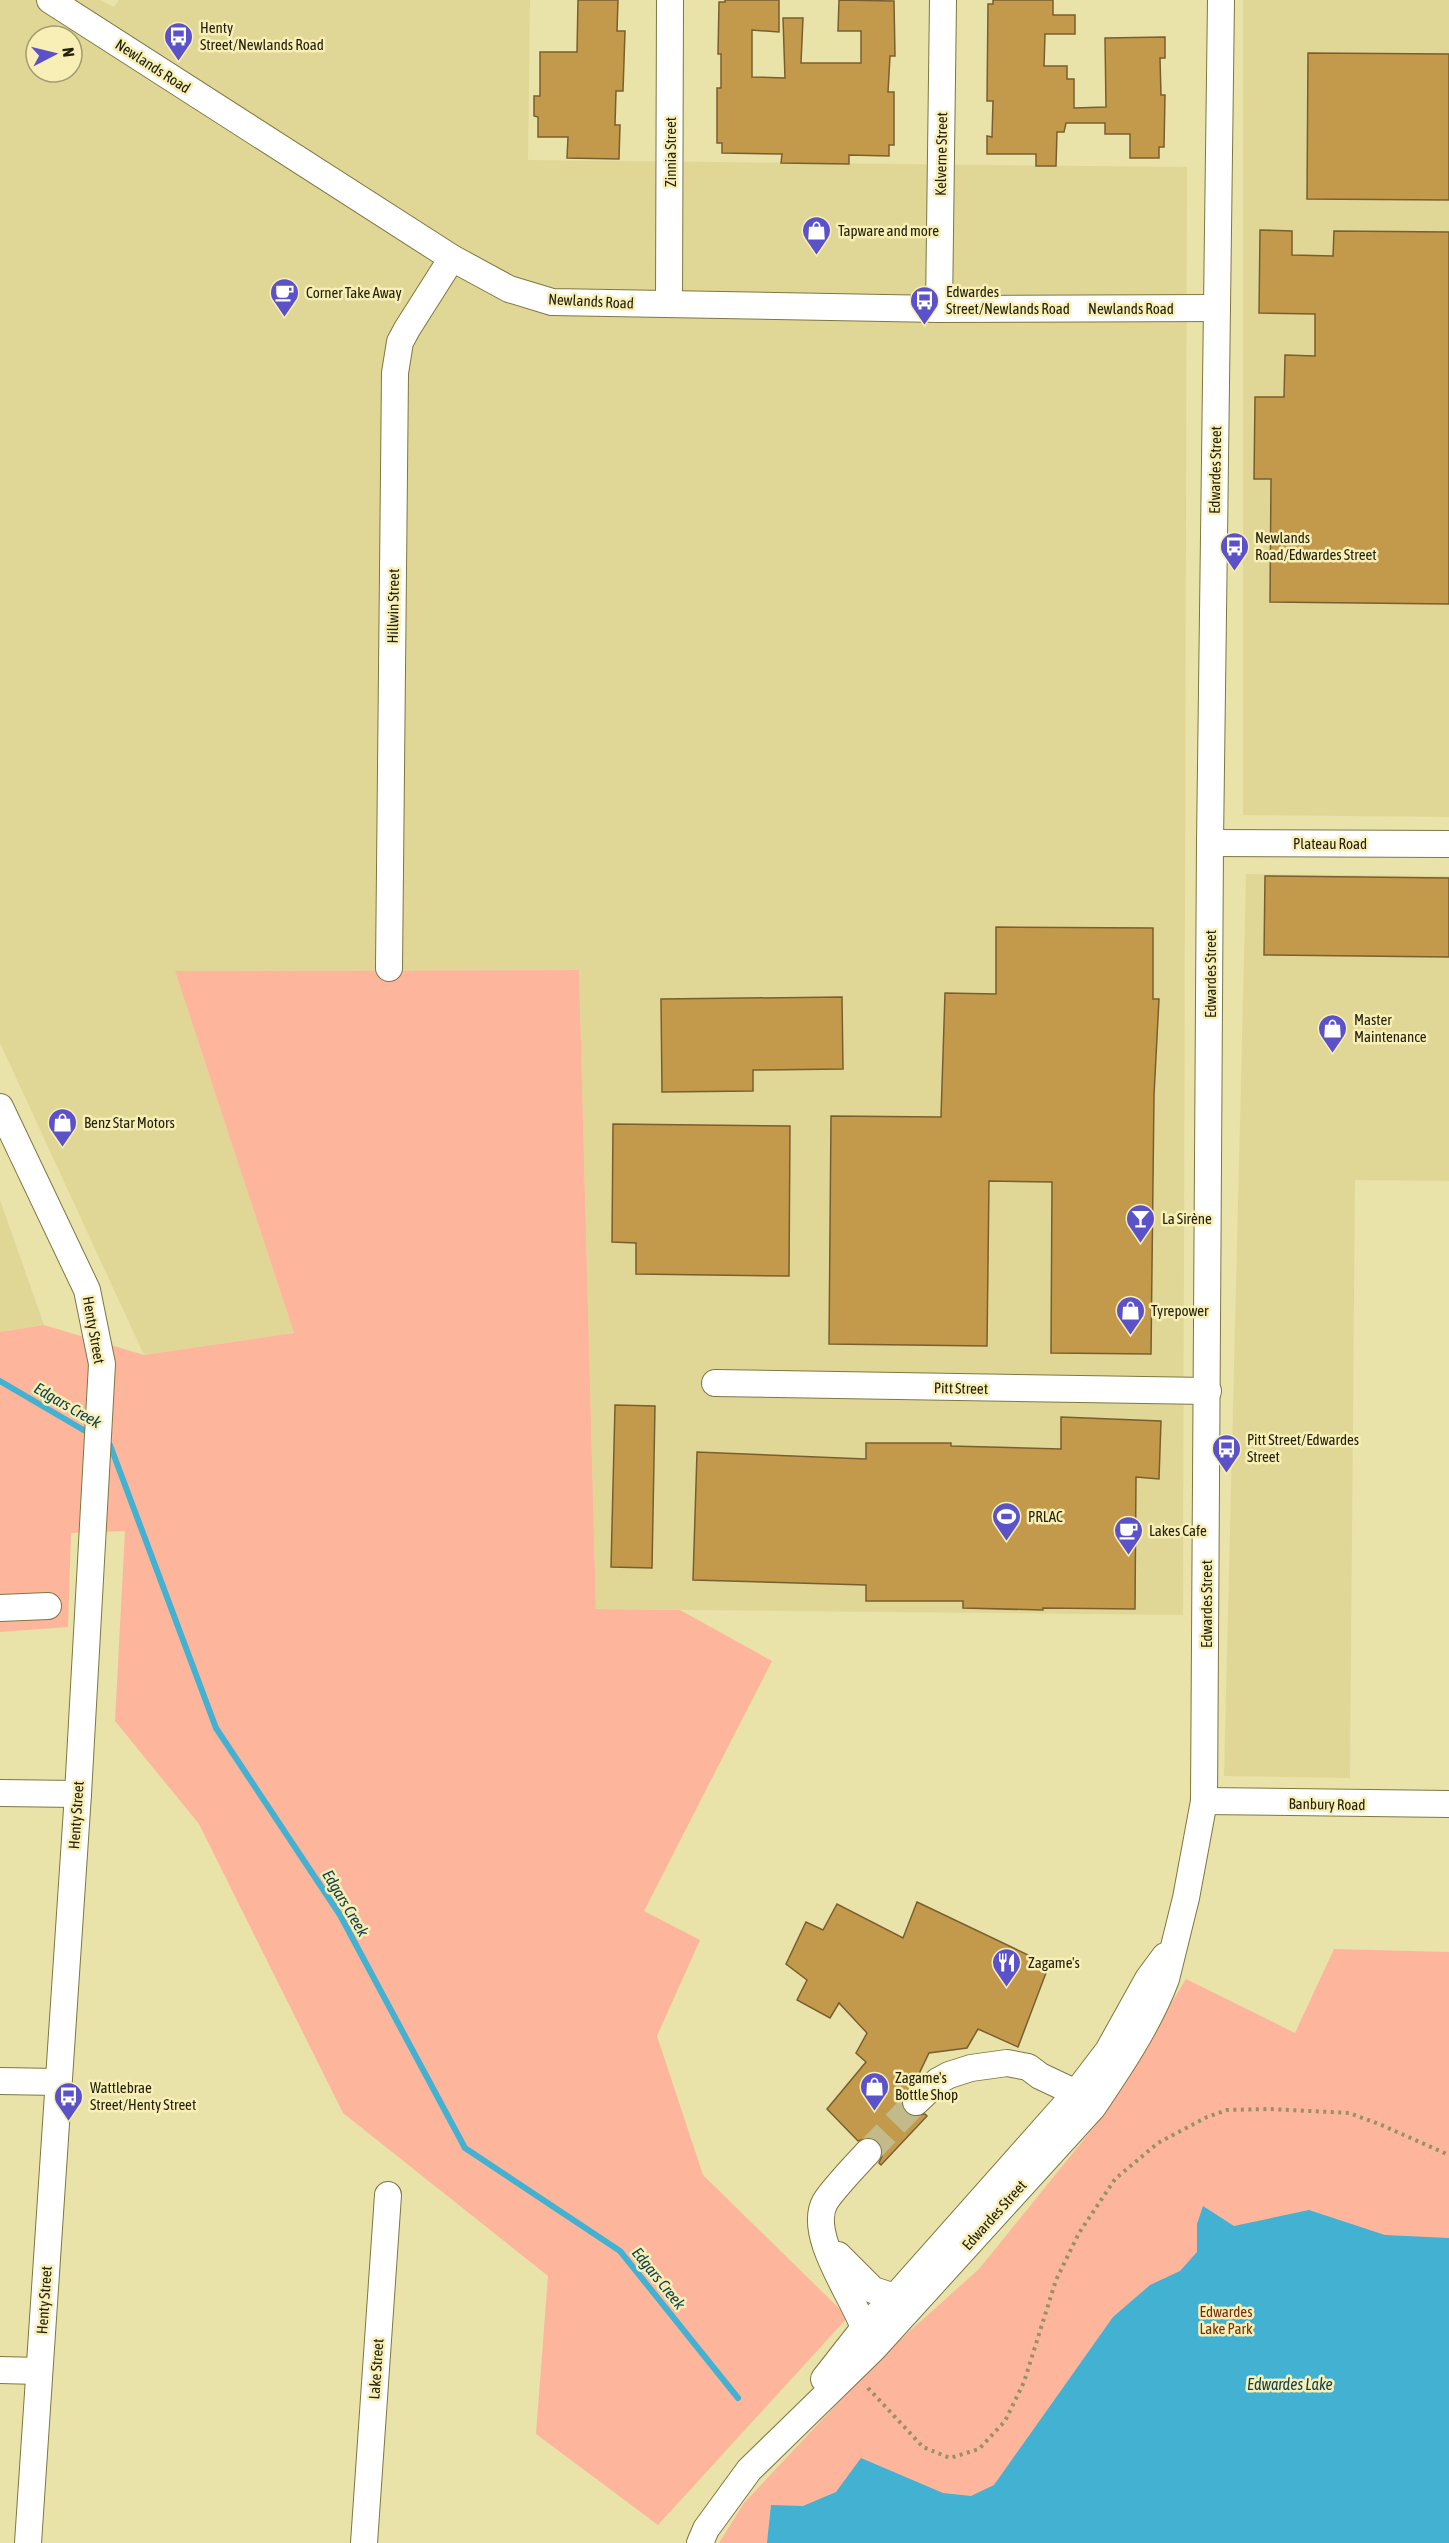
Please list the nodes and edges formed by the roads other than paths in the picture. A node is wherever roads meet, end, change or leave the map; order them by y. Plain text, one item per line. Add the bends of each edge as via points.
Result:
1 (50, 0) edge
2 (670, 0) edge
3 (943, 0) edge
4 (1221, 0) edge
5 (452, 258) junction
6 (669, 304) junction
7 (1217, 308) junction
8 (939, 309) junction
9 (1210, 843) junction
10 (1449, 844) edge
11 (389, 968) dead end
12 (0, 1107) edge
13 (715, 1383) dead end
14 (1208, 1391) junction
15 (48, 1606) dead end
16 (0, 1608) edge
17 (0, 1793) edge
18 (78, 1794) junction
19 (1204, 1802) junction
20 (1449, 1804) edge
21 (0, 2081) edge
22 (58, 2082) junction
23 (916, 2102) tunnel mouth
24 (1081, 2104) junction
25 (868, 2151) tunnel mouth
26 (388, 2195) dead end
27 (822, 2237) junction
28 (898, 2311) junction
29 (864, 2328) junction
30 (0, 2370) edge
31 (39, 2371) junction
32 (766, 2452) junction
33 (28, 2543) edge
34 (364, 2543) edge
35 (700, 2543) edge

1 - 5 street, Newlands Road
2 - 6 street, Zinnia Street
3 - 8 street, Kelverne Street
4 - 7 street, Edwardes Street
5 - 6 street, Newlands Road via 509,289 552,302
5 - 11 street, Hillwin Street via 400,342 395,373
6 - 8 street, Newlands Road
7 - 8 street, Newlands Road
7 - 9 street, Edwardes Street
9 - 10 street, Plateau Road
9 - 14 street, Edwardes Street
12 - 18 street, Henty Street via 87,1290 102,1365
13 - 14 street, Pitt Street
14 - 19 street, Edwardes Street
15 - 16 street
17 - 18 street
18 - 22 street, Henty Street
19 - 20 street, Banbury Road
19 - 24 street, Edwardes Street via 1173,1945 1148,1979
21 - 22 street
22 - 31 street, Henty Street
23 - 24 street via 938,2081 971,2068 1007,2063 1028,2067
24 - 28 street, Edwardes Street
25 - 27 street via 825,2202
26 - 34 street, Lake Street
27 - 28 street
27 - 29 street
28 - 29 street, Edwardes Street
28 - 32 street, Edwardes Street via 843,2380
29 - 32 street, Edwardes Street
30 - 31 street
31 - 33 street, Henty Street
32 - 35 street, Edwardes Street via 730,2495

